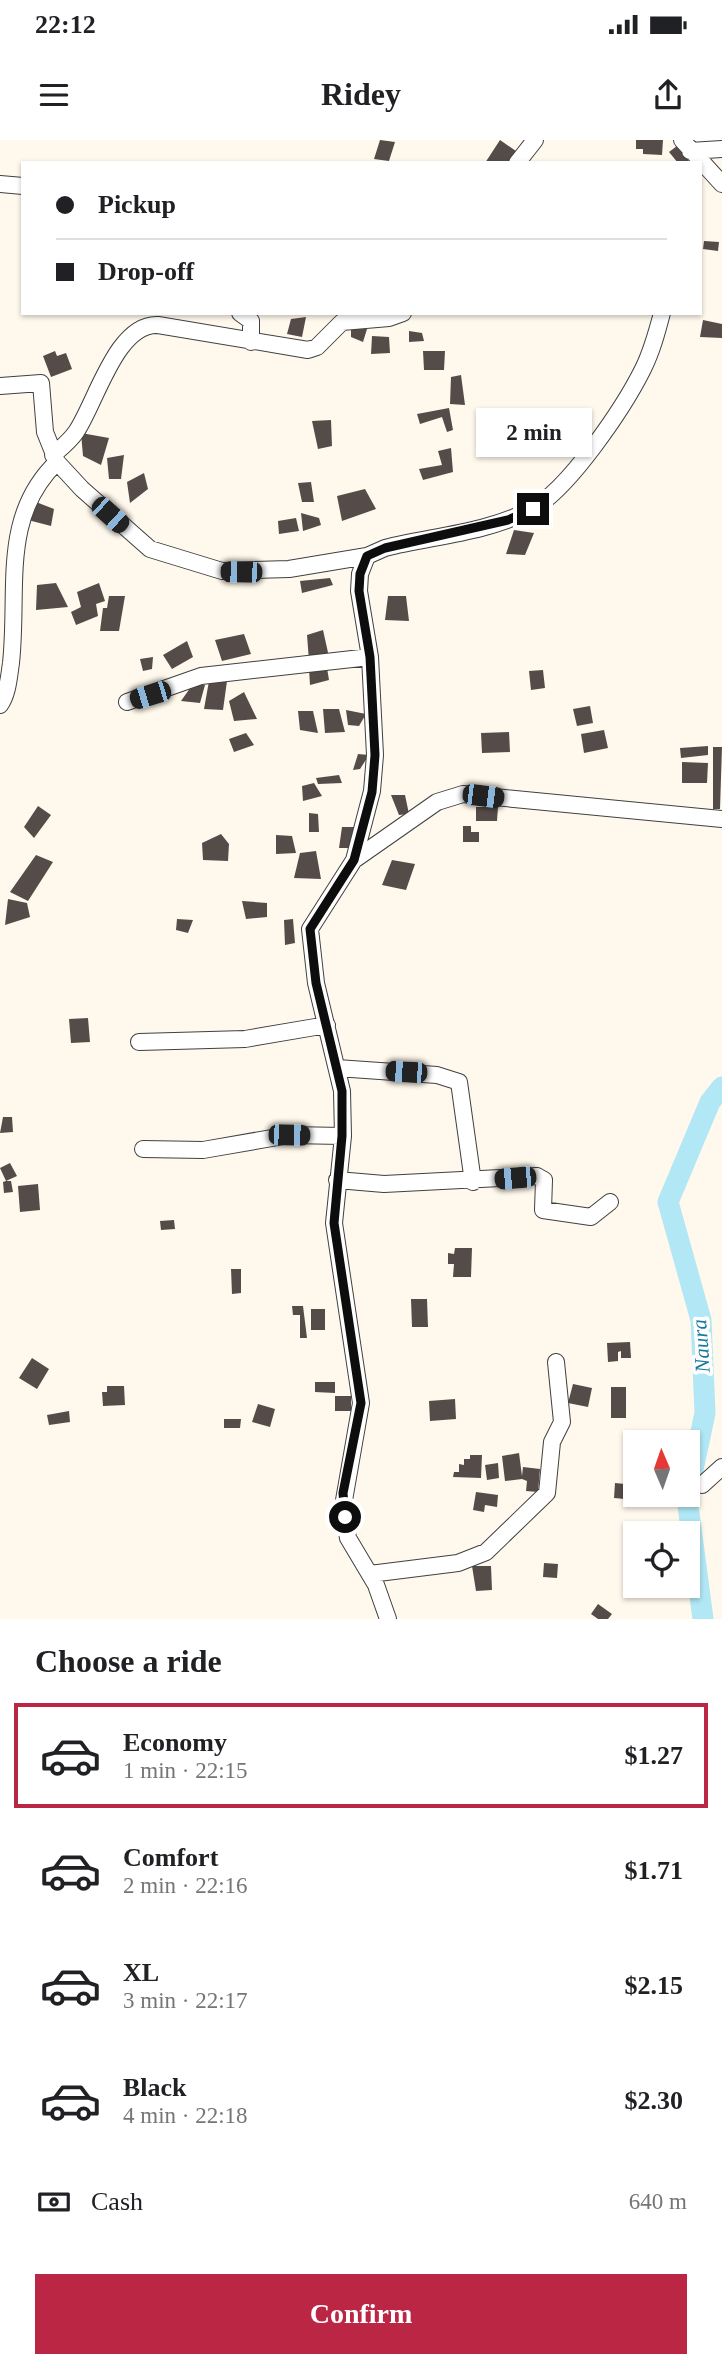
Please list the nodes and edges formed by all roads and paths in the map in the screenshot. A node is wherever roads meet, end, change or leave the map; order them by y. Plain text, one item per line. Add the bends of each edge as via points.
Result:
1 (534, 140) edge
2 (686, 145) edge
3 (722, 149) edge
4 (518, 161) edge
5 (696, 161) edge
6 (702, 169) edge
7 (0, 184) edge
8 (722, 184) edge
9 (21, 186) edge
10 (243, 315) edge
11 (397, 315) edge
12 (661, 315) edge
13 (251, 342) junction
14 (0, 386) edge
15 (55, 459) junction
16 (367, 556) junction
17 (370, 657) junction
18 (127, 702) dead end
19 (0, 705) edge
20 (722, 819) edge
21 (354, 860) junction
22 (327, 1025) junction
23 (139, 1042) dead end
24 (337, 1068) junction
25 (342, 1136) junction
26 (143, 1149) dead end
27 (337, 1181) junction
28 (473, 1182) junction
29 (610, 1202) dead end
30 (556, 1362) dead end
31 (722, 1467) edge
32 (702, 1485) dead end
33 (370, 1574) junction
34 (388, 1619) edge

1 - 4 street
2 - 3 street
2 - 5 street
6 - 8 street
7 - 9 street
10 - 13 street via 251,321
11 - 13 street via 342,322 308,350
12 - 16 street via 645,367 613,419 575,469 533,509 508,520
13 - 15 street via 144,326 127,339 77,430
14 - 15 street via 41,383 45,432
15 - 16 street via 135,538 150,549 184,561 222,571 260,572
15 - 19 street via 29,490 11,533 8,584 13,641
16 - 17 street via 359,591
17 - 18 street via 201,676
17 - 21 street via 375,755 372,792
20 - 21 street via 463,794 437,802
21 - 22 street via 310,929 316,983
22 - 23 street via 244,1039
22 - 24 street
24 - 25 street
24 - 28 street via 437,1075 458,1082
25 - 26 street via 289,1135 203,1150
25 - 27 street
27 - 28 street
27 - 33 street via 335,1237 361,1403 343,1506 348,1538
28 - 29 street via 541,1177 541,1207 547,1211 592,1217
30 - 33 street via 562,1422 552,1442 547,1493 486,1552 458,1563
31 - 32 street
33 - 34 street

